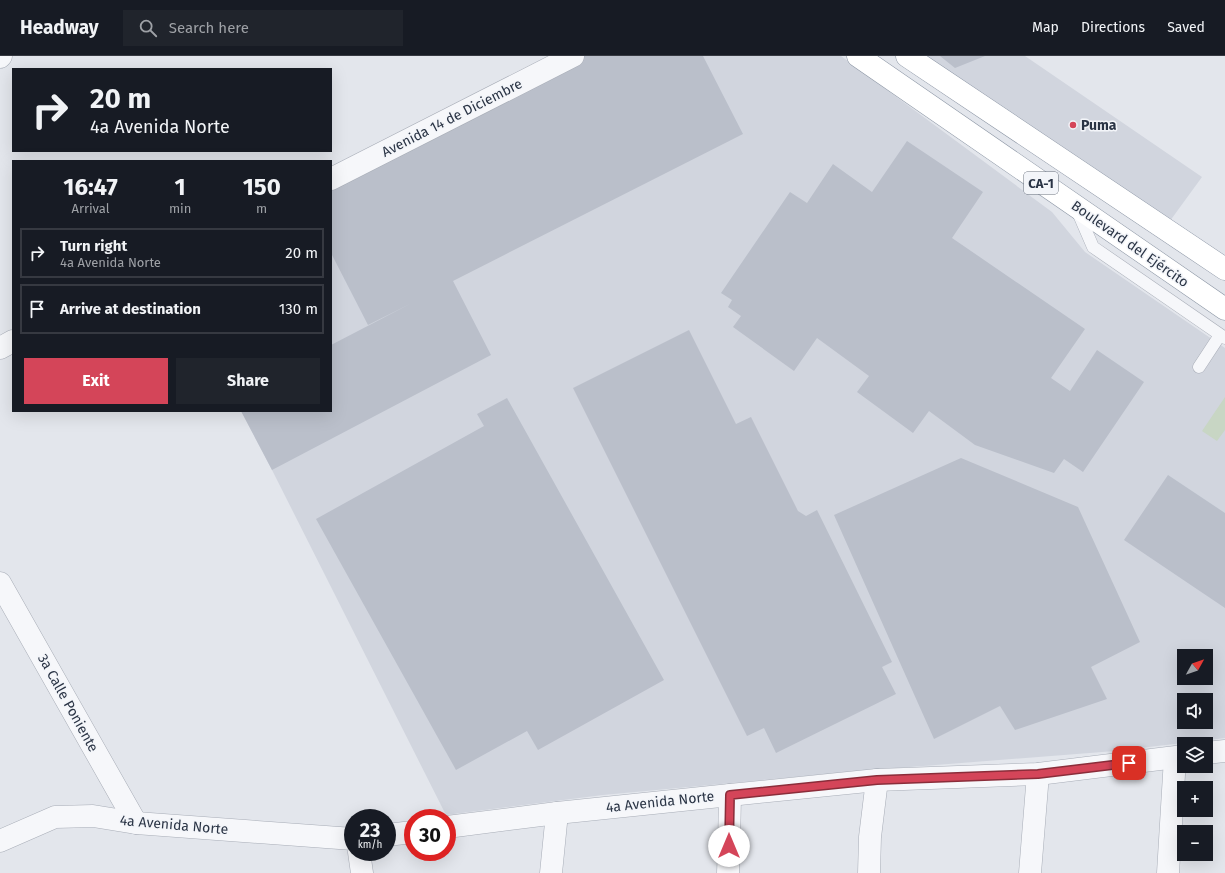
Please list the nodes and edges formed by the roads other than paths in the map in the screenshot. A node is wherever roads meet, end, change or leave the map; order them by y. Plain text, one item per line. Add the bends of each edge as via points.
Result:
1 (573, 56) edge
2 (858, 56) edge
3 (907, 56) edge
4 (332, 178) edge
5 (1075, 206) junction
6 (1225, 269) edge
7 (1225, 309) edge
8 (1223, 337) edge
9 (12, 342) edge
10 (0, 348) edge
11 (1199, 367) dead end
12 (1, 587) edge
13 (1225, 751) edge
14 (1213, 753) edge
15 (1177, 757) edge
16 (1177, 773) edge
17 (1038, 774) junction
18 (877, 780) junction
19 (730, 795) junction
20 (557, 813) junction
21 (136, 823) junction
22 (456, 826) edge
23 (344, 838) edge
24 (0, 841) edge
25 (360, 861) edge
26 (362, 873) edge
27 (551, 873) edge
28 (728, 873) edge
29 (869, 873) edge
30 (1030, 873) edge
31 (1168, 873) edge

1 - 4 street, Avenida 14 de Diciembre
2 - 5 highway, Boulevard del Ejército / CA-1
3 - 6 highway, CA-1
5 - 7 highway, Boulevard del Ejército / CA-1
5 - 8 lane via 1093,247
8 - 11 lane
9 - 10 street
12 - 21 street, 3a Calle Poniente
13 - 14 street
15 - 17 street, 4a Avenida Norte
16 - 31 street
17 - 18 street, 4a Avenida Norte
17 - 30 street
18 - 19 street, 4a Avenida Norte
18 - 29 street via 870,837
19 - 20 street, 4a Avenida Norte
19 - 28 street
20 - 22 street, 4a Avenida Norte
20 - 27 street
21 - 23 street, 4a Avenida Norte
21 - 24 street, 4a Avenida Norte via 93,816 55,817
25 - 26 street

